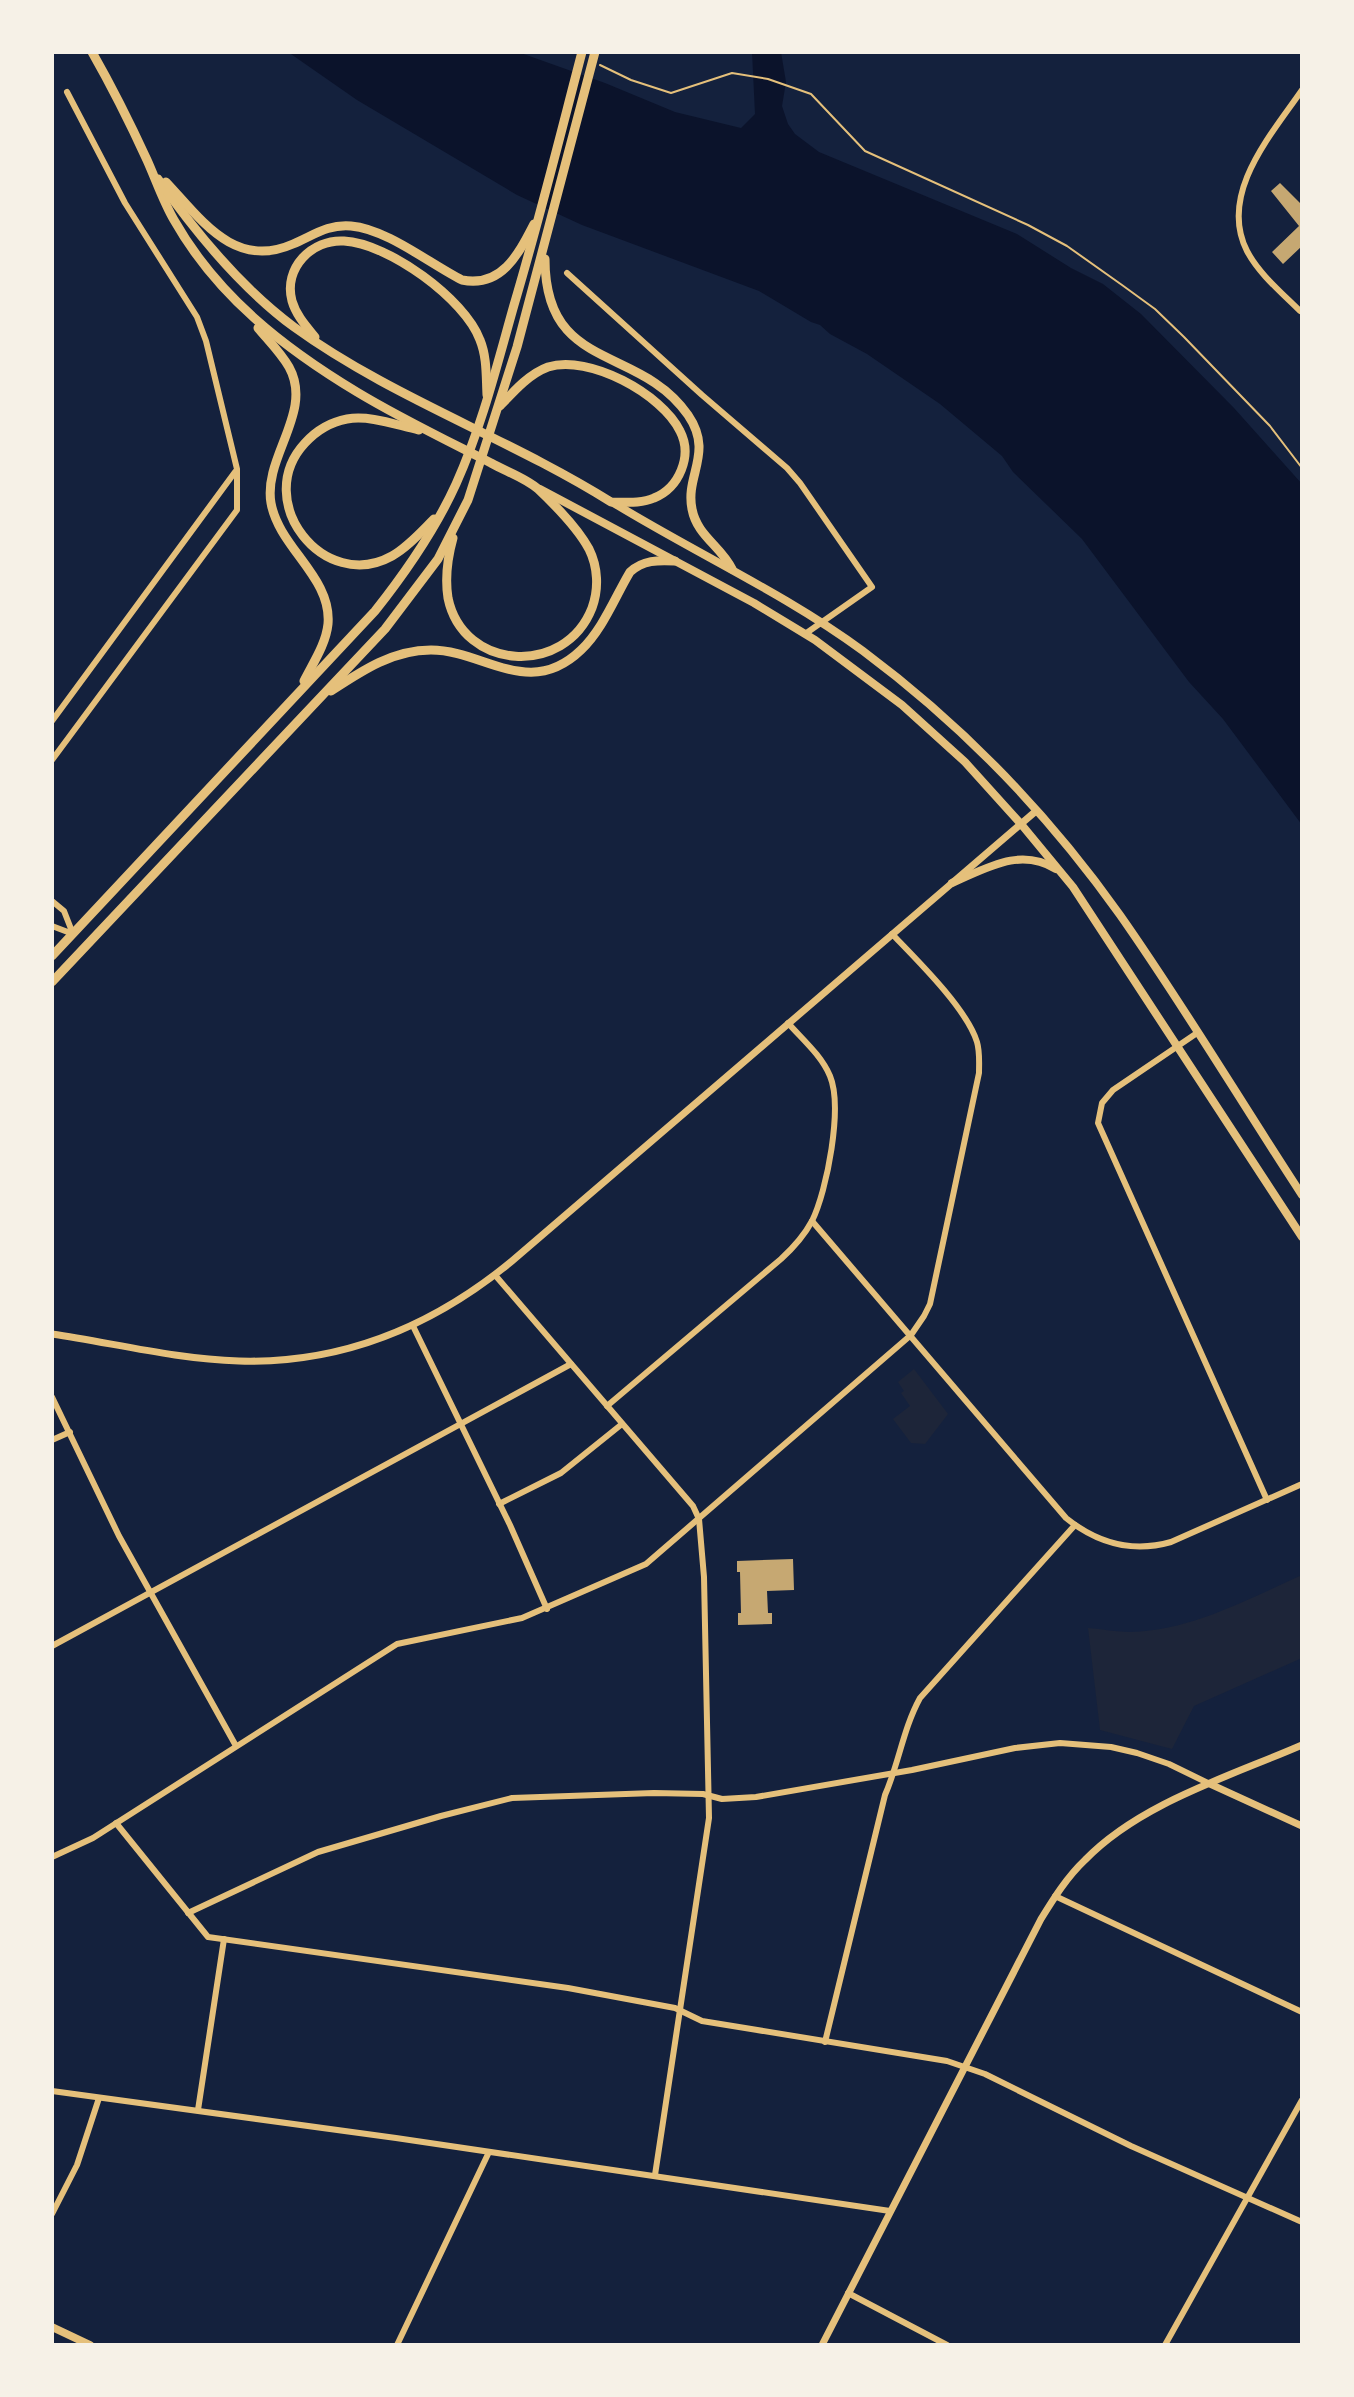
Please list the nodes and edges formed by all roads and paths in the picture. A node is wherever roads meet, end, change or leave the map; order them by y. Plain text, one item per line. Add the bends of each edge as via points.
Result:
1 (92, 52) edge
2 (588, 54) edge
3 (1302, 90) edge
4 (67, 92) dead end
5 (148, 162) junction
6 (541, 210) junction
7 (545, 246) junction
8 (567, 273) dead end
9 (238, 304) junction
10 (1300, 311) edge
11 (319, 343) junction
12 (487, 400) junction
13 (497, 409) junction
14 (433, 433) junction
15 (1302, 468) edge
16 (237, 469) junction
17 (536, 486) junction
18 (611, 502) junction
19 (442, 512) junction
20 (455, 527) junction
21 (675, 561) junction
22 (732, 569) junction
23 (822, 622) junction
24 (805, 634) junction
25 (297, 694) junction
26 (319, 699) junction
27 (52, 721) edge
28 (52, 760) edge
29 (1036, 811) junction
30 (1021, 824) junction
31 (1063, 874) junction
32 (952, 883) junction
33 (52, 901) edge
34 (52, 926) edge
35 (73, 934) junction
36 (892, 934) junction
37 (52, 956) edge
38 (52, 982) edge
39 (788, 1023) junction
40 (1197, 1033) junction
41 (1179, 1046) junction
42 (1302, 1195) edge
43 (812, 1221) junction
44 (1302, 1237) edge
45 (495, 1275) junction
46 (413, 1326) junction
47 (52, 1334) edge
48 (911, 1335) junction
49 (571, 1364) junction
50 (52, 1397) edge
51 (607, 1406) junction
52 (622, 1424) junction
53 (460, 1425) junction
54 (70, 1432) junction
55 (52, 1440) edge
56 (1302, 1484) edge
57 (1267, 1500) junction
58 (499, 1504) junction
59 (699, 1519) junction
60 (1075, 1525) junction
61 (150, 1593) junction
62 (547, 1609) junction
63 (52, 1646) edge
64 (1302, 1745) edge
65 (236, 1746) junction
66 (894, 1773) junction
67 (1210, 1784) junction
68 (709, 1796) junction
69 (116, 1823) junction
70 (1302, 1826) edge
71 (52, 1857) edge
72 (1055, 1896) junction
73 (188, 1913) junction
74 (224, 1939) junction
75 (681, 2009) junction
76 (1302, 2012) edge
77 (825, 2042) junction
78 (965, 2066) junction
79 (52, 2091) edge
80 (99, 2098) junction
81 (1302, 2100) edge
82 (198, 2110) junction
83 (489, 2152) junction
84 (655, 2175) junction
85 (1247, 2197) junction
86 (890, 2211) junction
87 (52, 2214) edge
88 (1302, 2222) edge
89 (847, 2293) junction
90 (52, 2327) edge
91 (90, 2345) edge
92 (397, 2345) edge
93 (822, 2345) edge
94 (947, 2345) edge
95 (1165, 2345) edge

1 - 5 main road
2 - 6 main road
2 - 7 main road
2 - 15 path via 631,80 671,93 732,73 811,94 865,151 1028,225 1104,271 1176,329 1270,426
3 - 10 street via 1248,172 1237,215 1247,251
4 - 16 street via 125,203 197,317
5 - 6 main road via 216,234 238,246 265,251 328,227 356,226 472,282 493,277 512,262
5 - 9 main road via 162,198 196,254
5 - 11 main road via 228,265 293,326
6 - 12 main road
7 - 13 main road
7 - 22 main road via 548,290 565,330 655,384 689,417 699,453 692,511 703,536
8 - 23 street via 800,483 872,587
9 - 14 main road via 324,372
9 - 25 main road via 288,366 295,389 294,412 270,478 271,503 283,537 324,596 328,624
11 - 12 main road via 291,299 299,262 326,244 362,244 411,268 468,319 483,349
11 - 18 main road
12 - 19 main road
13 - 18 main road via 536,373 571,364 614,377 650,399 682,435 684,464 673,485 656,498
13 - 20 main road
14 - 17 main road
14 - 19 main road via 373,419 333,423 311,437 294,458 285,495 303,538 330,558 352,564 392,556
16 - 27 street
16 - 28 street via 237,510
17 - 20 main road via 576,530 596,572 587,620 572,638 547,653 526,658 504,655 462,626 448,598
17 - 21 main road
18 - 22 main road
19 - 25 main road via 397,584
20 - 26 main road via 402,609
21 - 24 main road
21 - 26 main road via 636,566 584,648 547,669 506,671 441,651 410,651 377,662
22 - 23 main road
23 - 24 street
23 - 29 main road via 929,704
24 - 30 main road via 919,720
25 - 35 main road
26 - 38 main road
29 - 30 street
29 - 40 main road via 1118,913
30 - 31 main road
30 - 32 street
31 - 32 main road via 1040,861 1012,859
31 - 41 main road
32 - 36 street
33 - 35 street via 64,911
34 - 35 street
35 - 37 main road
36 - 39 street
36 - 48 street via 964,1016 979,1058 930,1304
39 - 43 street via 824,1064 836,1102 821,1198
39 - 45 street
40 - 41 street
40 - 42 main road
41 - 44 main road
41 - 57 street via 1113,1090 1102,1103 1098,1123
43 - 48 street
43 - 51 street via 781,1259
45 - 46 street
45 - 49 street
46 - 47 street via 330,1353 269,1360 209,1358
46 - 53 street
48 - 59 street
48 - 60 street
49 - 51 street
49 - 53 street
50 - 54 street
51 - 52 street
52 - 58 street via 561,1473
52 - 59 street
53 - 58 street
53 - 61 street
54 - 55 street
54 - 61 street
56 - 57 street
57 - 60 street via 1154,1547 1121,1546
58 - 62 street
59 - 62 street via 633,1572
59 - 68 street
60 - 66 street via 920,1698 905,1728
61 - 63 street
61 - 65 street
62 - 65 street via 397,1644
64 - 67 street
65 - 69 street
66 - 67 street via 1035,1745 1086,1743 1158,1760
66 - 68 street via 774,1795
66 - 77 street
67 - 70 street
67 - 72 street via 1121,1830 1085,1860
68 - 73 street via 494,1801 318,1852
68 - 75 street
69 - 71 street
69 - 73 street
72 - 76 street
72 - 78 street
73 - 74 street via 208,1937
74 - 75 street via 539,1983
74 - 82 street
75 - 77 street via 702,2021
75 - 84 street
77 - 78 street
78 - 85 street
78 - 86 street
79 - 80 street
80 - 82 street
80 - 87 street via 77,2165
81 - 85 street
82 - 83 street
83 - 84 street
83 - 92 street
84 - 86 street
85 - 88 street
85 - 95 street
86 - 89 street
89 - 93 street
89 - 94 street
90 - 91 main road

